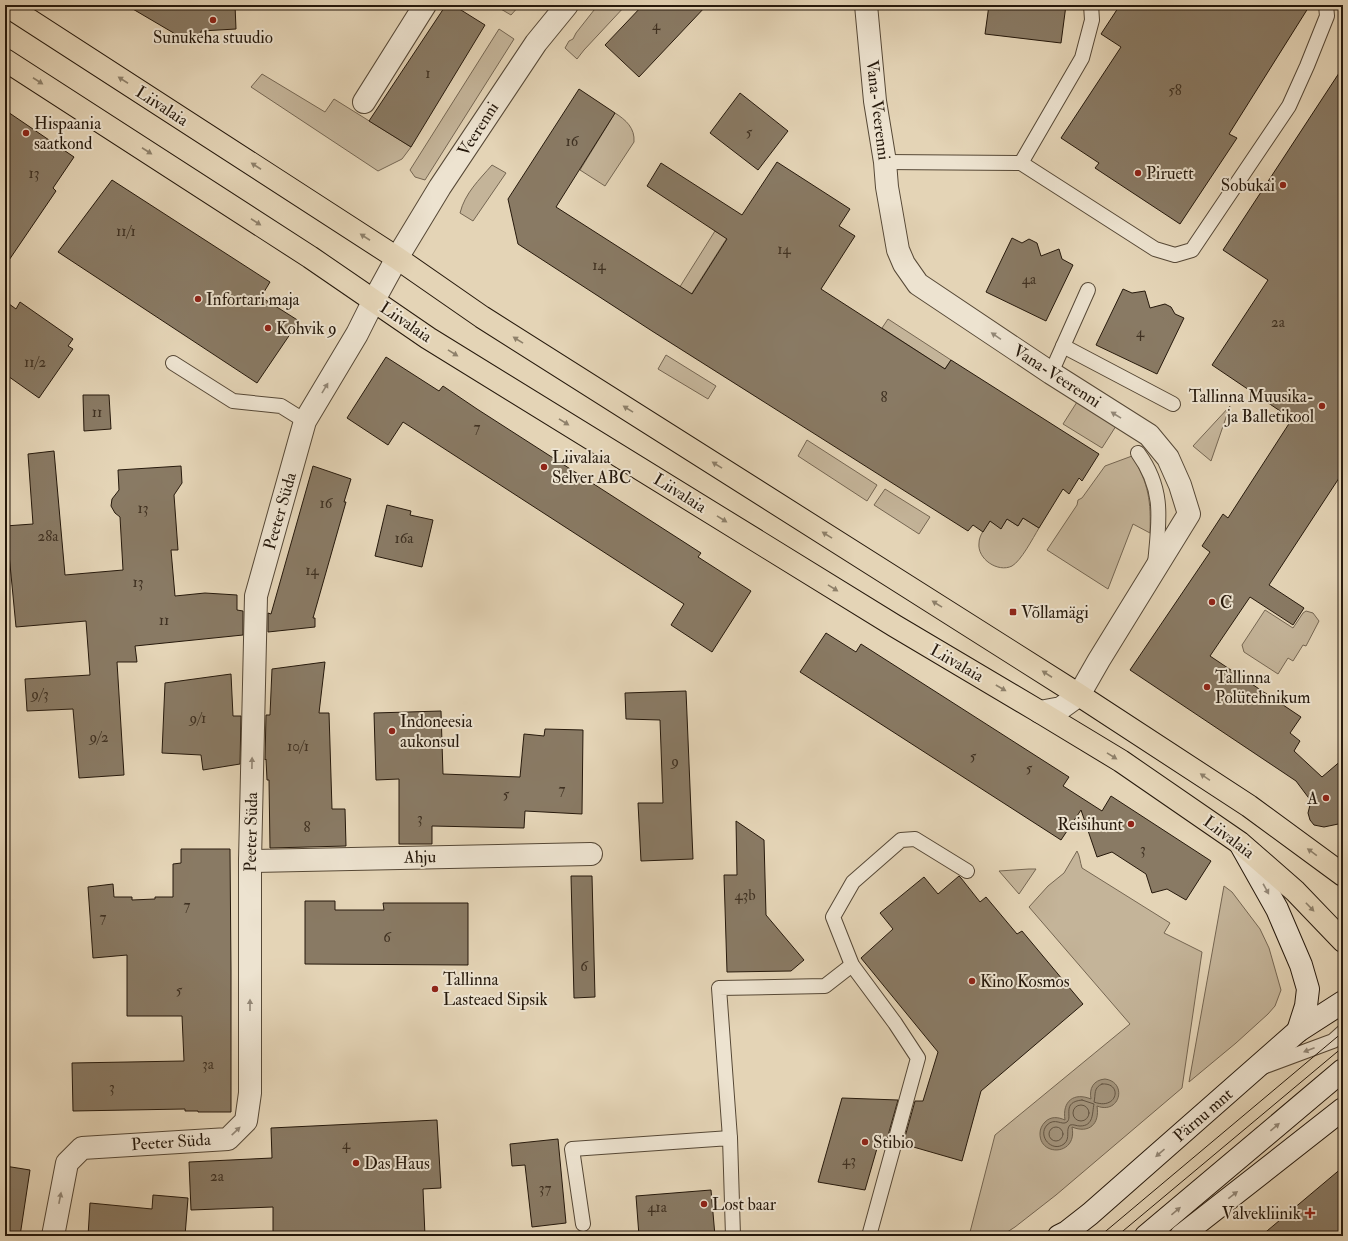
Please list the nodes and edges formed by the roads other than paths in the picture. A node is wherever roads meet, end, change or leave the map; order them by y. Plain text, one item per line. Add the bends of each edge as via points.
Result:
1 (6, 5) edge
2 (424, 5) edge
3 (567, 5) edge
4 (866, 5) edge
5 (1091, 5) edge
6 (1326, 5) edge
7 (5, 60) edge
8 (364, 102) dead end
9 (885, 162) junction
10 (1021, 163) junction
11 (397, 258) junction
12 (1088, 290) dead end
13 (374, 300) junction
14 (1063, 346) junction
15 (173, 363) dead end
16 (1051, 373) junction
17 (1173, 404) dead end
18 (305, 422) junction
19 (1138, 453) dead end
20 (1155, 568) junction
21 (1079, 695) junction
22 (1040, 712) junction
23 (1240, 843) junction
24 (591, 854) dead end
25 (250, 861) junction
26 (967, 871) dead end
27 (1343, 876) edge
28 (1343, 941) edge
29 (852, 965) junction
30 (1343, 1002) edge
31 (1298, 1031) junction
32 (1343, 1032) edge
33 (1343, 1070) edge
34 (1252, 1071) junction
35 (1343, 1108) edge
36 (730, 1138) junction
37 (583, 1224) dead end
38 (1063, 1235) edge
39 (53, 1236) edge
40 (733, 1236) edge
41 (869, 1236) edge
42 (1146, 1236) edge
43 (1181, 1236) edge

11 -> 1 main road, Liivalaia
2 - 8 street
3 - 11 street, Veerenni via 536,43 499,98
4 - 9 street, Vana-Veerenni via 875,101
5 - 10 lane via 1092,20 1082,58
6 - 10 lane via 1327,16 1289,106 1192,250 1175,255 1155,249
7 -> 13 main road, Liivalaia
9 - 10 lane
16 -> 9 street, Vana-Veerenni via 918,284 898,250
11 - 13 street, Veerenni
21 -> 11 main road, Liivalaia via 482,317
12 - 14 lane
18 -> 13 street, Peeter Süda
13 -> 22 main road, Liivalaia via 435,342 881,618
14 - 16 lane
14 - 17 lane
15 - 18 lane via 232,401 281,406
20 -> 16 street, Vana-Veerenni via 1189,514 1168,458 1149,435
25 -> 18 street, Peeter Süda via 256,596
19 - 20 lane via 1152,476 1158,494 1160,514
20 - 21 street, Vana-Veerenni
21 - 22 street, Vana-Veerenni via 1061,708
27 -> 21 main road, Liivalaia via 1249,806
22 -> 23 main road, Liivalaia via 1133,770
23 -> 28 main road, Liivalaia via 1295,891
23 -> 31 street via 1277,909 1301,965 1308,989
24 - 25 street, Ahju
39 -> 25 street, Peeter Süda via 67,1163 82,1148 228,1139 246,1121 250,1093
26 - 29 lane via 915,839 901,840 853,882 833,917
29 - 36 lane via 825,986 719,988
29 - 41 lane via 918,1058
30 - 31 street, Pärnu mnt
31 - 34 street, Pärnu mnt
32 -> 34 lane via 1333,1041
42 -> 33 street
34 -> 38 street, Pärnu mnt
43 -> 35 street
36 - 37 lane via 572,1149
36 - 40 lane

